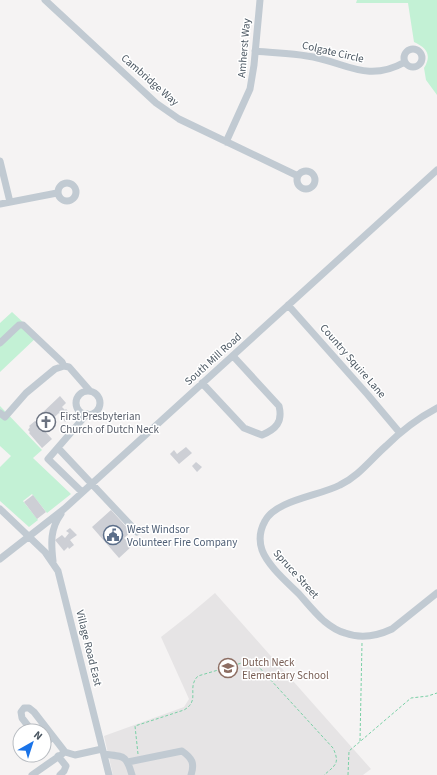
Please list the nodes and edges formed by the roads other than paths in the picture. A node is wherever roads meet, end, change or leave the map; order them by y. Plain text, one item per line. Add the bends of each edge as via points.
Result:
1 (45, 0) edge
2 (260, 0) edge
3 (255, 51) junction
4 (405, 62) dead end
5 (226, 142) junction
6 (0, 161) edge
7 (437, 170) edge
8 (298, 176) dead end
9 (58, 193) dead end
10 (10, 202) junction
11 (0, 204) edge
12 (288, 305) junction
13 (0, 343) edge
14 (233, 356) junction
15 (64, 366) junction
16 (202, 383) junction
17 (90, 391) junction
18 (437, 408) edge
19 (0, 413) edge
20 (88, 414) junction
21 (400, 433) junction
22 (58, 448) junction
23 (92, 483) junction
24 (82, 492) junction
25 (64, 509) junction
26 (2, 514) edge
27 (137, 532) dead end
28 (29, 536) junction
29 (0, 559) edge
30 (54, 563) junction
31 (437, 593) edge
32 (26, 723) edge
33 (42, 723) edge
34 (53, 737) edge
35 (103, 752) junction
36 (61, 754) junction
37 (128, 762) junction
38 (32, 775) edge
39 (60, 775) edge
40 (109, 775) edge
41 (132, 775) edge
42 (191, 775) edge

1 - 5 street, Cambridge Way via 156,103 179,119
2 - 3 street, Amherst Way
3 - 4 street, Colgate Circle via 307,56 363,71 382,71
3 - 5 street, Amherst Way via 250,89
5 - 8 street, Cambridge Way
6 - 10 street
7 - 12 street, South Mill Road
9 - 10 street
10 - 11 street
12 - 14 street, South Mill Road
12 - 21 street, Country Squire Lane
13 - 15 street via 19,325 23,325
14 - 16 street, South Mill Road
14 - 16 street via 279,406 281,415 270,432 262,435 244,428
15 - 17 street via 69,367
15 - 19 street via 55,369 26,393 4,417
16 - 23 street, South Mill Road
17 - 20 street via 99,398 100,406 95,412
17 - 20 street via 80,394 77,401 81,412
18 - 21 street, Spruce Street
20 - 22 street
21 - 31 street, Spruce Street via 364,468 342,484 282,505 272,512 260,533 262,549 268,562 324,621 346,634 374,636 392,629
22 - 23 street
22 - 24 street via 48,459
23 - 24 street, South Mill Road
23 - 27 street
24 - 25 street, South Mill Road
25 - 28 street, South Mill Road
25 - 30 street via 51,534
26 - 28 street, Village Road East
28 - 29 street, South Mill Road
28 - 30 street, Village Road East
30 - 35 street, Village Road East via 61,582
32 - 33 street via 21,712 24,708 34,712
34 - 36 street
35 - 36 street
35 - 37 street via 121,756
35 - 40 street, Village Road East
36 - 38 street
36 - 39 street via 66,766
37 - 41 street
37 - 42 street via 182,751 190,757 194,767

